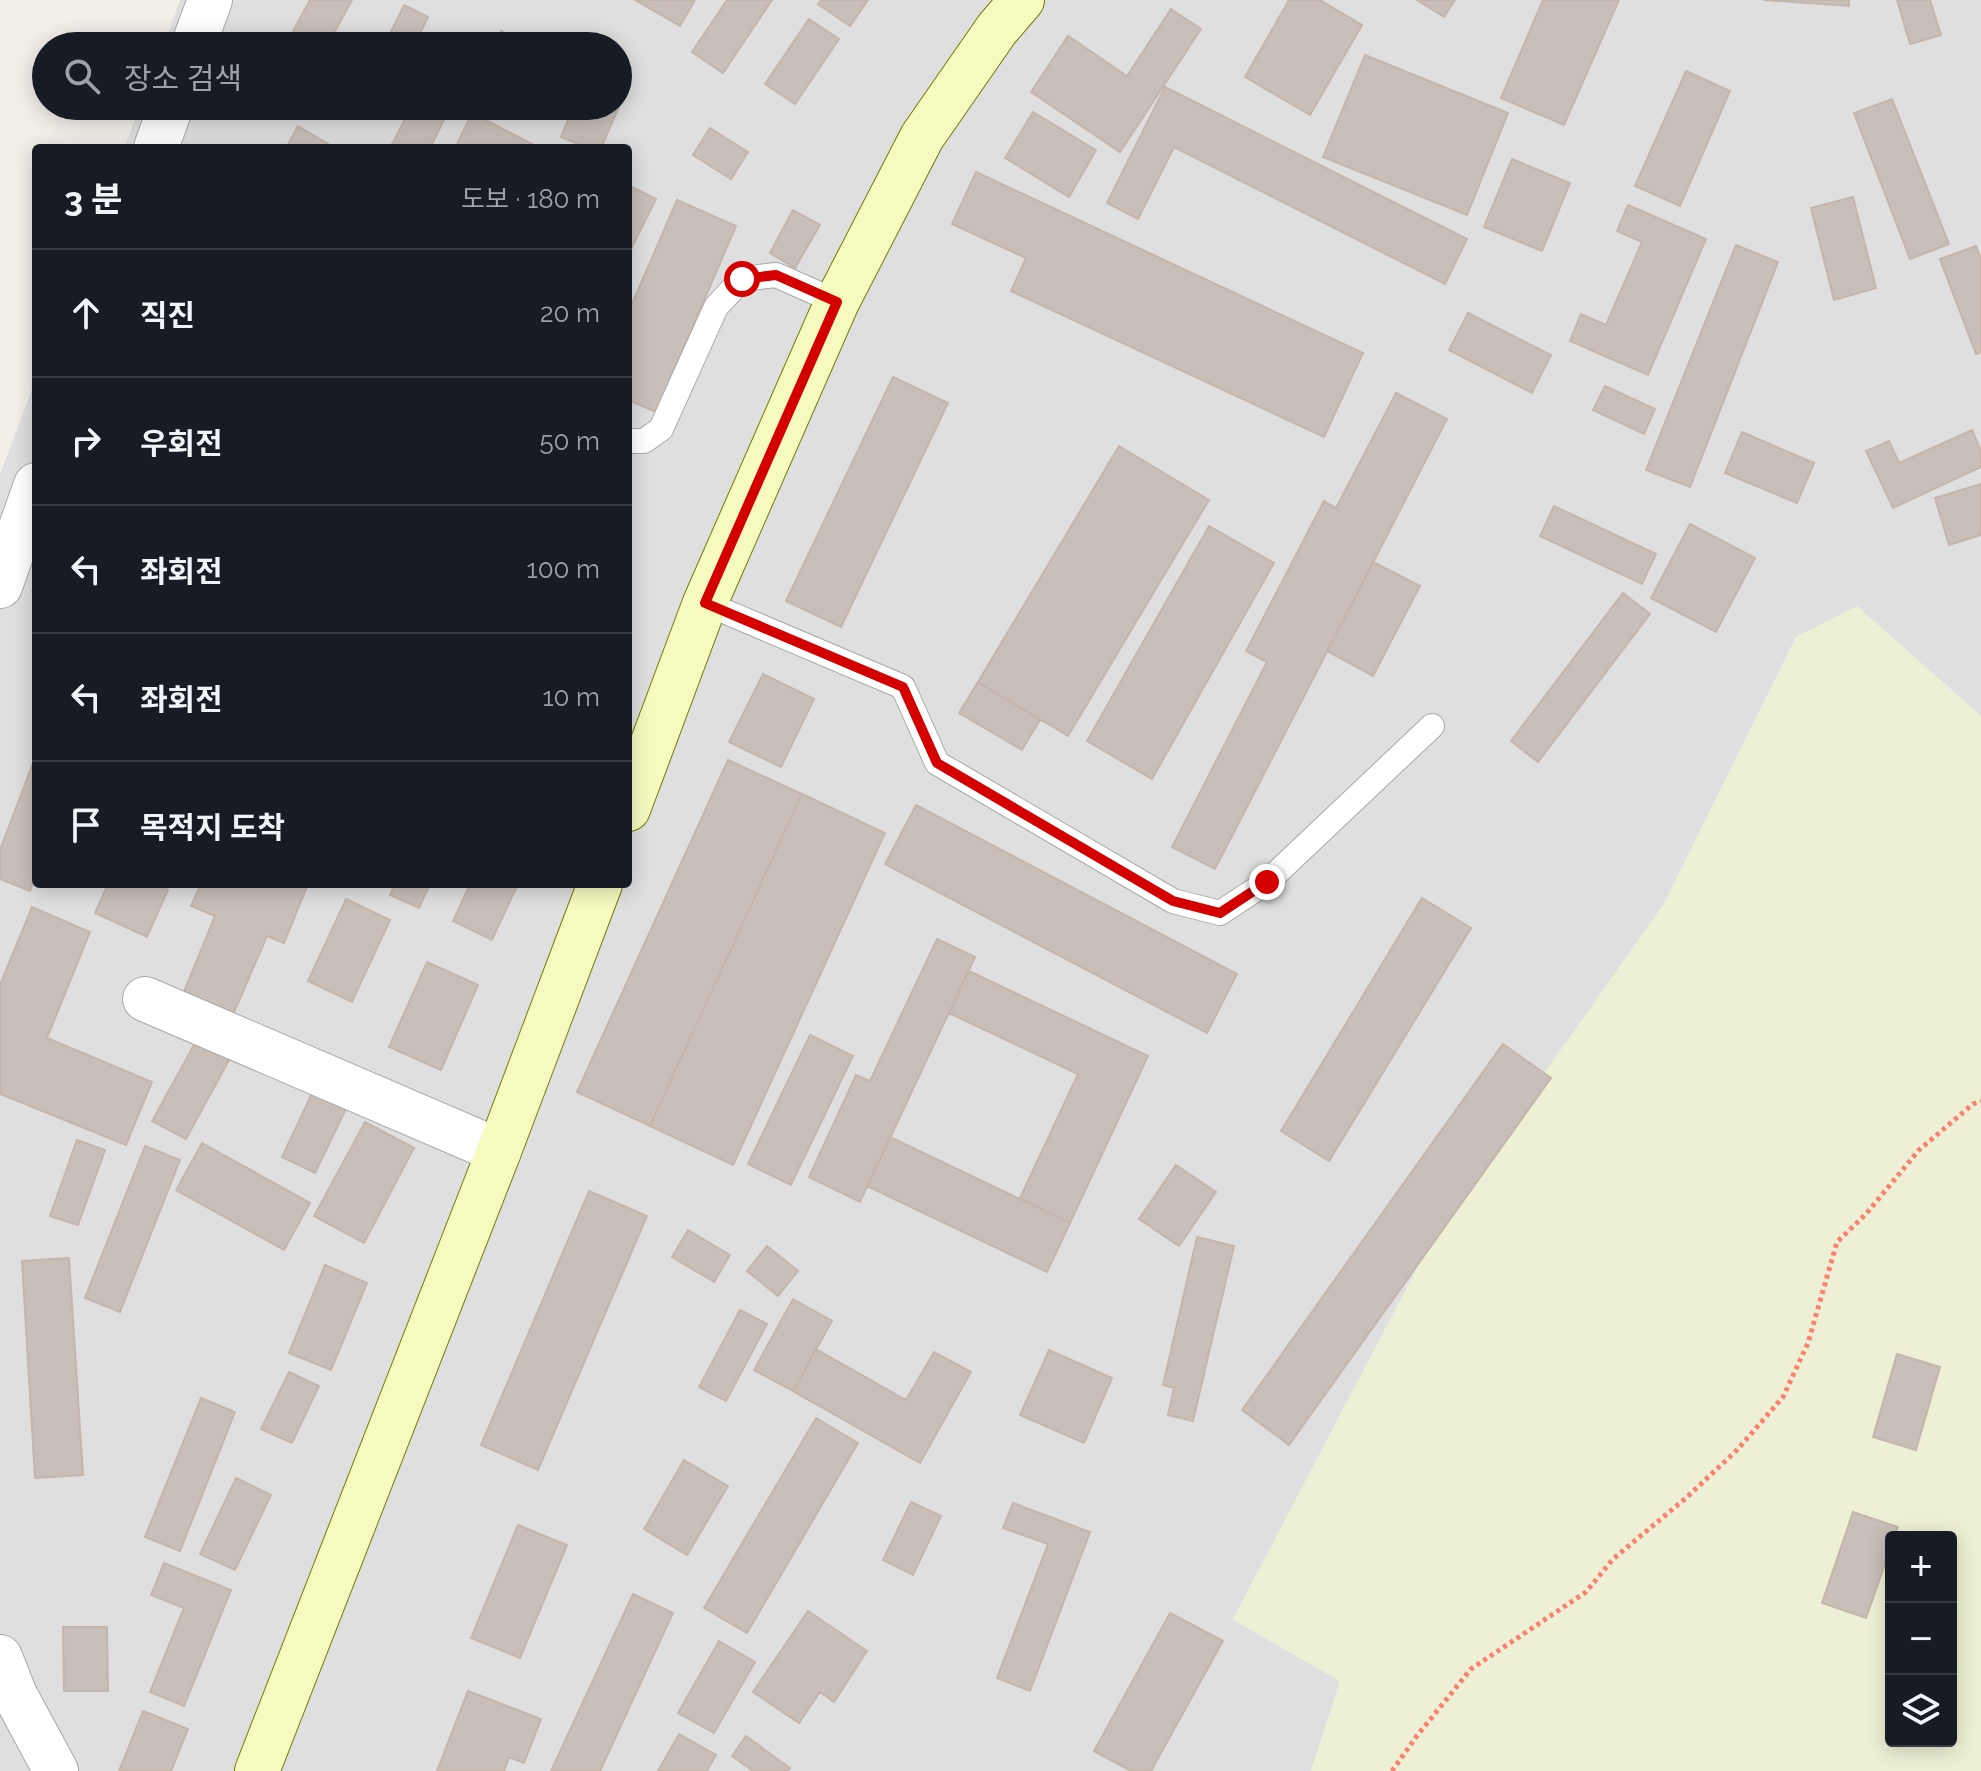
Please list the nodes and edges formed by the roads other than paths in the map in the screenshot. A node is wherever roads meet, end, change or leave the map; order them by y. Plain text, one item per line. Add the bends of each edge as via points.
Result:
1 (210, 0) edge
2 (1022, 0) edge
3 (198, 32) edge
4 (166, 120) edge
5 (157, 144) edge
6 (837, 302) junction
7 (632, 441) edge
8 (32, 496) edge
9 (0, 586) edge
10 (705, 603) junction
11 (1432, 726) dead end
12 (632, 798) edge
13 (598, 888) edge
14 (145, 999) dead end
15 (499, 1151) junction
16 (0, 1657) edge
17 (56, 1771) edge
18 (257, 1771) edge

1 - 3 street
2 - 6 main road via 922,137
4 - 5 street
6 - 7 lane via 776,275 742,279 716,307 661,429 644,441
6 - 10 main road
8 - 9 street
10 - 11 lane via 903,687 937,763 1173,901 1220,913 1267,882
10 - 12 main road
13 - 15 main road
14 - 15 street
15 - 18 main road
16 - 17 street

